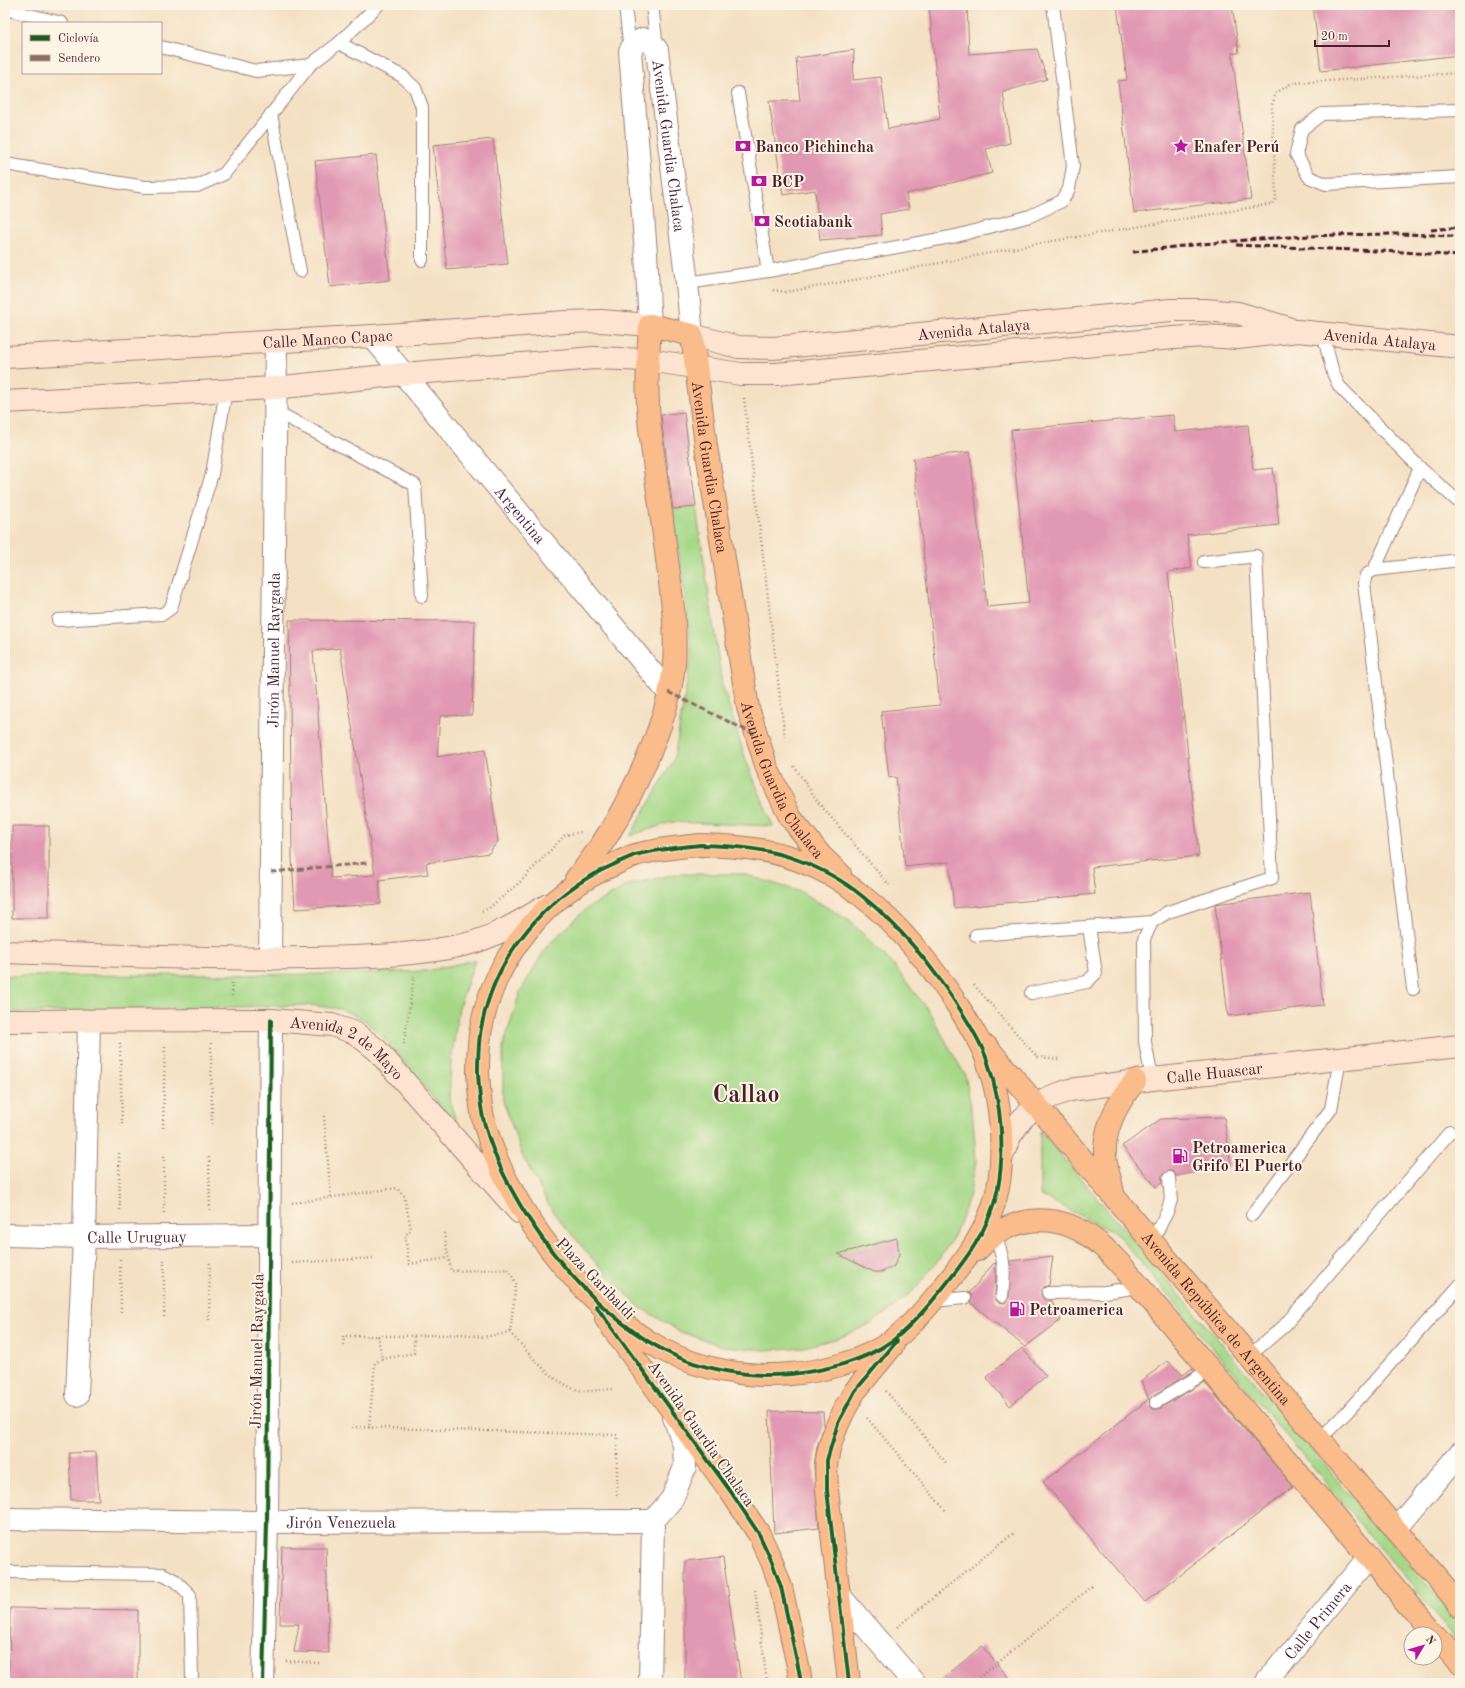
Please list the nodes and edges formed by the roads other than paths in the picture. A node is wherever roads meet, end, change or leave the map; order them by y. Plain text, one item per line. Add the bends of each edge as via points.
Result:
1 (378, 5) edge
2 (625, 5) edge
3 (652, 5) edge
4 (1053, 5) edge
5 (5, 9) edge
6 (58, 22) edge
7 (339, 43) junction
8 (162, 48) edge
9 (657, 50) junction
10 (630, 51) junction
11 (310, 65) junction
12 (738, 93) dead end
13 (1460, 110) edge
14 (271, 114) junction
15 (5, 164) edge
16 (1460, 177) edge
17 (675, 191) junction
18 (642, 194) junction
19 (422, 260) dead end
20 (300, 271) dead end
21 (768, 271) junction
22 (687, 283) junction
23 (650, 325) junction
24 (1298, 331) junction
25 (692, 334) junction
26 (1323, 334) junction
27 (372, 336) junction
28 (276, 342) junction
29 (1460, 347) edge
30 (5, 357) edge
31 (648, 360) junction
32 (696, 368) junction
33 (403, 374) junction
34 (275, 388) junction
35 (226, 390) junction
36 (5, 402) edge
37 (275, 411) junction
38 (1420, 468) junction
39 (1460, 503) edge
40 (1460, 560) edge
41 (1204, 562) dead end
42 (1374, 570) junction
43 (422, 596) dead end
44 (58, 620) dead end
45 (668, 692) junction
46 (860, 893) junction
47 (561, 896) junction
48 (1152, 922) junction
49 (1089, 927) junction
50 (976, 935) dead end
51 (5, 952) edge
52 (270, 959) junction
53 (1413, 989) dead end
54 (1031, 993) dead end
55 (271, 1020) junction
56 (5, 1021) edge
57 (89, 1022) junction
58 (973, 1031) junction
59 (1460, 1046) edge
60 (1340, 1059) junction
61 (1143, 1080) junction
62 (1037, 1105) junction
63 (1450, 1132) dead end
64 (1001, 1159) junction
65 (1169, 1178) dead end
66 (1114, 1196) junction
67 (1252, 1215) dead end
68 (994, 1234) junction
69 (5, 1235) edge
70 (269, 1235) junction
71 (84, 1237) junction
72 (541, 1238) junction
73 (1152, 1241) junction
74 (956, 1273) junction
75 (576, 1279) junction
76 (1460, 1285) edge
77 (1140, 1288) junction
78 (1048, 1292) dead end
79 (1002, 1296) dead end
80 (965, 1298) dead end
81 (932, 1301) junction
82 (912, 1324) junction
83 (1249, 1356) junction
84 (1210, 1370) junction
85 (77, 1395) dead end
86 (1156, 1402) dead end
87 (669, 1404) junction
88 (1320, 1439) junction
89 (1460, 1453) edge
90 (5, 1519) edge
91 (653, 1521) junction
92 (267, 1522) junction
93 (1396, 1530) junction
94 (1368, 1557) junction
95 (5, 1572) edge
96 (838, 1594) junction
97 (1460, 1605) edge
98 (1428, 1626) edge
99 (1443, 1644) edge
100 (1460, 1664) edge
101 (192, 1677) dead end
102 (263, 1683) edge
103 (650, 1683) edge
104 (801, 1683) edge
105 (848, 1683) edge
106 (914, 1683) edge
107 (1266, 1683) edge

1 - 7 lane
2 - 10 lane
3 - 9 lane
4 - 21 lane via 1073,166 1069,189 1062,201 1030,216 956,236
5 - 6 lane
7 - 11 lane
7 - 19 lane via 402,76 415,88 422,107
8 - 11 lane via 256,71
9 - 10 street, Avenida Guardia Chalaca via 651,42 643,39
9 - 17 street, Avenida Guardia Chalaca
10 - 18 street, Avenida Guardia Chalaca
11 - 14 lane
12 - 21 lane
13 - 16 lane via 1322,114 1302,129 1296,154 1309,177 1326,184
14 - 15 lane via 224,174 197,186 145,186
14 - 20 lane
17 - 18 street
17 - 22 street, Avenida Guardia Chalaca
18 - 23 street, Avenida Guardia Chalaca
21 - 22 lane
22 - 25 street, Avenida Guardia Chalaca
23 - 25 main road, Avenida Atalaya
23 - 27 main road, Calle Manco Capac via 601,321 566,322
23 - 31 main road, Avenida Guardia Chalaca
24 - 25 main road, Avenida Atalaya via 1238,313 1171,310 773,348 738,347
24 - 26 main road, Avenida Atalaya
24 - 32 main road, Avenida Atalaya via 1238,338 1173,338 776,374 741,374
25 - 32 main road, Avenida Guardia Chalaca
26 - 29 main road, Avenida Atalaya
26 - 38 lane via 1339,386
27 - 28 main road, Calle Manco Capac
27 - 33 street, Argentina
28 - 30 main road, Calle Manco Capac
28 - 34 street, Jirón Manuel Raygada
31 - 32 main road, Avenida Atalaya
31 - 33 main road via 594,358
31 - 45 main road, Avenida Guardia Chalaca via 649,417 674,624 674,665
32 - 46 main road, Avenida Guardia Chalaca via 706,446 750,715 767,768 790,817 821,856
33 - 34 main road
33 - 45 street, Argentina
34 - 35 main road
34 - 37 street, Jirón Manuel Raygada
35 - 36 main road
35 - 44 lane via 212,474 171,608 163,614
37 - 43 lane via 415,484
37 - 52 street, Jirón Manuel Raygada
38 - 39 lane
38 - 42 lane
40 - 42 lane
41 - 48 lane via 1256,556 1272,878 1168,912
42 - 53 lane via 1366,575 1364,583
45 - 47 main road, Avenida Guardia Chalaca via 647,759 613,827 593,859
46 - 47 main road, Plaza Garibaldi via 798,860 762,849 700,845 668,848 633,856 602,870
46 - 58 main road, Plaza Garibaldi via 894,925 921,956 948,991
47 - 52 main road via 499,932 468,944 418,952
47 - 72 main road, Plaza Garibaldi via 528,929 507,959 490,996 482,1024 478,1054 483,1120 495,1154 517,1201
48 - 49 lane
48 - 61 lane via 1144,939
49 - 50 lane
49 - 54 lane via 1096,973 1094,976 1087,982
51 - 52 main road
55 - 57 main road, Avenida 2 de Mayo
55 - 70 street, Jirón Manuel Raygada
55 - 72 main road, Avenida 2 de Mayo via 332,1025 354,1033 377,1050
56 - 57 main road, Avenida 2 de Mayo
57 - 71 street
58 - 62 main road, Avenida República de Argentina
58 - 64 main road, Plaza Garibaldi via 989,1064 999,1111
59 - 60 main road, Calle Huascar
60 - 61 main road, Calle Huascar
60 - 67 lane via 1332,1109
61 - 62 main road, Calle Huascar via 1070,1090
61 - 66 main road via 1121,1097 1106,1136 1105,1157
62 - 64 main road, Calle Huascar via 1021,1120 1009,1138
62 - 66 main road, Avenida República de Argentina
63 - 83 lane via 1284,1326
64 - 74 main road, Plaza Garibaldi via 998,1190 990,1216 976,1244
65 - 73 lane via 1171,1200
66 - 73 main road, Avenida República de Argentina
68 - 74 main road
68 - 77 main road via 1010,1225 1032,1219 1049,1220 1081,1231 1102,1246
68 - 79 lane via 1005,1271
69 - 71 street, Calle Uruguay
70 - 71 street, Calle Uruguay
70 - 92 street, Jirón Manuel Raygada
71 - 85 street
72 - 75 main road, Plaza Garibaldi
73 - 83 main road, Avenida República de Argentina
74 - 81 main road, Plaza Garibaldi
75 - 82 main road, Plaza Garibaldi via 616,1319 640,1336 667,1352 697,1364 728,1371 790,1374 820,1370 856,1360 889,1344
75 - 87 main road, Avenida Guardia Chalaca
76 - 88 lane
77 - 78 lane via 1105,1292
77 - 84 main road
80 - 81 lane
81 - 82 main road, Plaza Garibaldi
82 - 96 main road via 850,1398 838,1423 826,1460
83 - 88 main road, Avenida República de Argentina
84 - 86 lane
84 - 94 main road
87 - 91 street via 684,1445 685,1467 672,1499
87 - 104 main road, Avenida Guardia Chalaca via 732,1492 768,1555 781,1587
88 - 93 main road, Avenida República de Argentina
89 - 93 street
90 - 92 street, Jirón Venezuela
91 - 92 street, Jirón Venezuela
91 - 103 street
92 - 102 street, Jirón Manuel Raygada
93 - 97 main road, Avenida República de Argentina
94 - 98 main road
94 - 107 street, Calle Primera
95 - 101 lane via 163,1574 176,1581 190,1595
96 - 105 main road
96 - 106 street
99 - 100 main road

